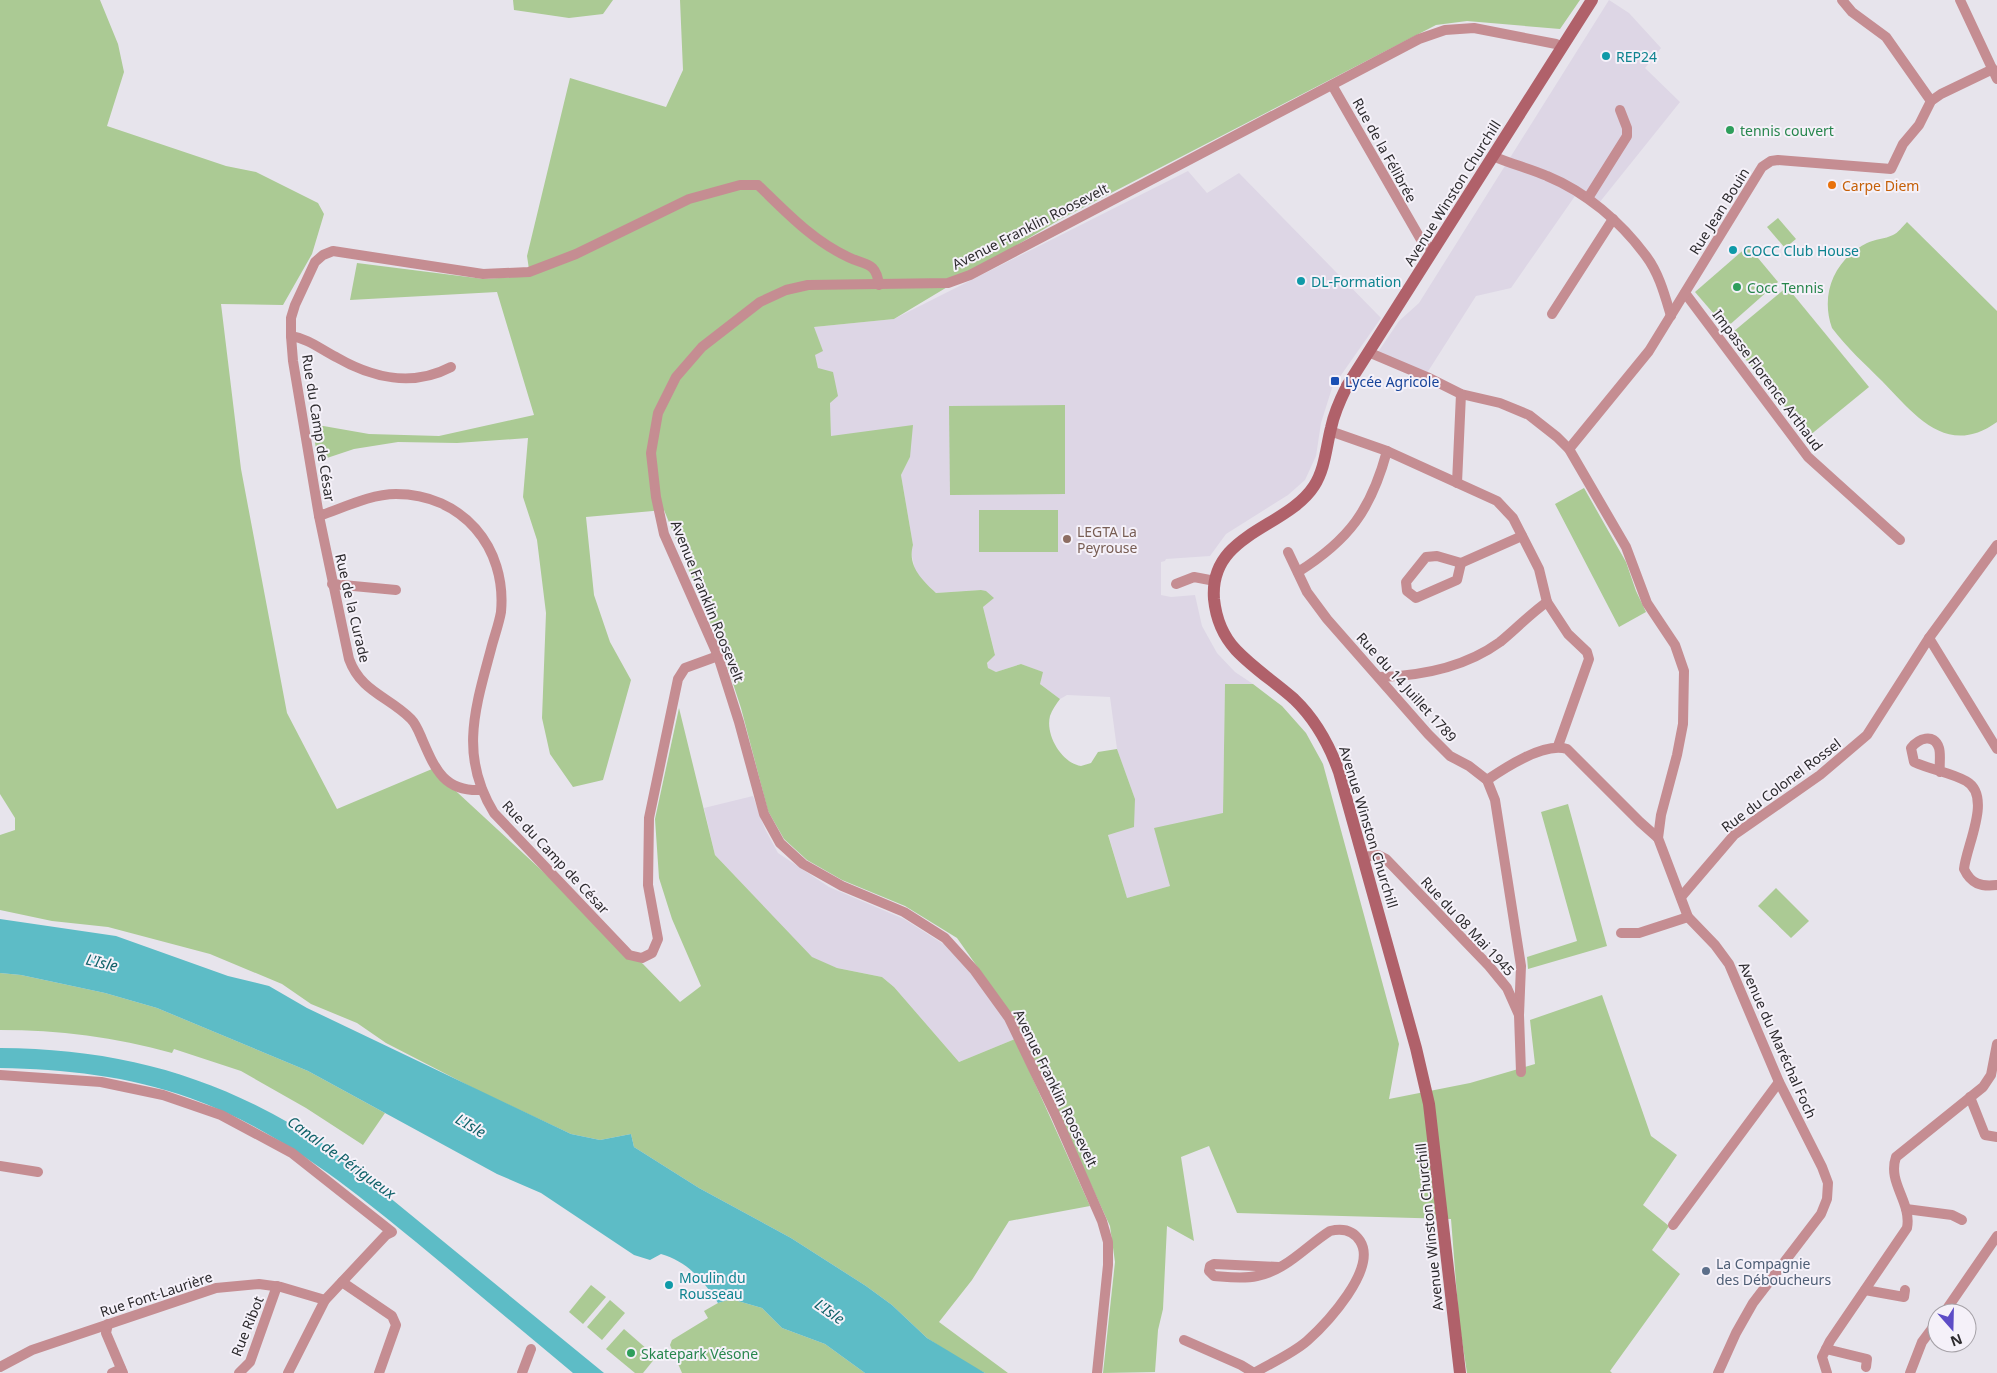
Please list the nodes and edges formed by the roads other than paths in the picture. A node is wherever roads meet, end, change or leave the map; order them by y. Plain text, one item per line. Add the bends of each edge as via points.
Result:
1 (1592, 0) edge
2 (1842, 0) edge
3 (1960, 0) edge
4 (1562, 47) junction
5 (1995, 74) edge
6 (1332, 85) junction
7 (1931, 102) junction
8 (1620, 110) dead end
9 (1493, 156) junction
10 (1588, 198) junction
11 (1613, 220) junction
12 (1433, 251) junction
13 (879, 284) junction
14 (1685, 293) junction
15 (1552, 314) dead end
16 (1671, 316) junction
17 (291, 336) junction
18 (1368, 352) junction
19 (450, 367) dead end
20 (1461, 394) junction
21 (1330, 431) junction
22 (1569, 449) junction
23 (1387, 451) junction
24 (1457, 482) junction
25 (319, 516) junction
26 (1522, 536) junction
27 (1900, 540) dead end
28 (1997, 545) edge
29 (1288, 552) dead end
30 (1461, 563) junction
31 (1298, 572) junction
32 (1215, 582) junction
33 (332, 584) junction
34 (1176, 584) dead end
35 (396, 590) dead end
36 (1547, 602) junction
37 (1929, 638) junction
38 (718, 656) junction
39 (1379, 677) junction
40 (1558, 746) junction
41 (1997, 749) edge
42 (1940, 772) dead end
43 (1487, 780) junction
44 (482, 790) junction
45 (1658, 838) junction
46 (1364, 857) junction
47 (1997, 885) edge
48 (1681, 897) junction
49 (1688, 918) junction
50 (1620, 932) dead end
51 (1519, 1015) junction
52 (1997, 1044) edge
53 (1521, 1072) dead end
54 (0, 1074) edge
55 (1779, 1082) junction
56 (1970, 1097) junction
57 (1997, 1137) edge
58 (0, 1166) edge
59 (38, 1172) dead end
60 (1906, 1209) junction
61 (1962, 1220) dead end
62 (1673, 1225) dead end
63 (1997, 1236) edge
64 (1279, 1268) junction
65 (342, 1282) junction
66 (277, 1286) junction
67 (1865, 1290) junction
68 (1905, 1290) dead end
69 (325, 1300) junction
70 (1951, 1303) edge
71 (108, 1324) junction
72 (1927, 1335) edge
73 (1184, 1340) dead end
74 (531, 1349) dead end
75 (1826, 1350) junction
76 (0, 1367) edge
77 (1866, 1367) dead end
78 (118, 1372) edge
79 (239, 1373) edge
80 (288, 1373) edge
81 (379, 1373) edge
82 (522, 1373) edge
83 (1098, 1373) edge
84 (1254, 1373) edge
85 (1460, 1373) edge
86 (1718, 1373) edge
87 (1827, 1373) edge
88 (1910, 1373) edge

1 - 4 main road, Avenue Winston Churchill
2 - 7 street via 1852,12 1886,37
3 - 5 street
4 - 6 street, Avenue Franklin Roosevelt via 1474,28 1445,30 1419,39
4 - 9 main road, Avenue Winston Churchill
5 - 7 street via 1941,94
6 - 12 street, Rue de la Félibrée via 1420,238
6 - 13 street, Avenue Franklin Roosevelt via 970,274 948,283
7 - 14 street, Rue Jean Bouin via 1919,125 1903,144 1891,170 1778,160 1762,167
8 - 10 street via 1627,136
9 - 10 street via 1548,176
9 - 12 main road, Avenue Winston Churchill
10 - 11 street
11 - 15 street
11 - 16 street via 1647,257 1657,274
12 - 18 main road, Avenue Winston Churchill
13 - 17 street, Rue du Camp de César via 878,273 872,265 848,257 808,233 758,184 689,199 576,254 529,272 483,274 333,251 315,262 295,305
13 - 38 street, Avenue Franklin Roosevelt via 808,286 786,290 760,302 702,347 676,377 658,414 651,453 664,534
14 - 16 street, Rue Jean Bouin
14 - 27 street, Impasse Florence Arthaud via 1808,457
16 - 22 street, Rue Jean Bouin via 1649,351
17 - 19 street via 306,338 336,358 379,375 424,378
17 - 25 street, Rue du Camp de César
18 - 20 street, Avenue du Maréchal Foch
18 - 21 main road, Avenue Winston Churchill via 1346,386
20 - 22 street, Avenue du Maréchal Foch via 1500,403 1529,415
20 - 24 street
21 - 23 street
21 - 32 main road, Avenue Winston Churchill via 1322,469 1308,494 1238,544 1223,561
22 - 45 street, Avenue du Maréchal Foch via 1626,547 1647,604 1675,645 1684,671 1683,724
23 - 24 street
23 - 31 street via 1363,514 1326,554
24 - 26 street via 1497,501 1513,518
25 - 33 street, Rue de la Curade
25 - 44 street, Rue du Camp de César via 373,498 415,495 441,502 460,514 487,544 496,562 501,584 501,612 473,716 474,763
26 - 30 street
26 - 36 street via 1539,569
28 - 37 street, Rue du Colonel Rossel
29 - 31 street, Rue du 14 Juillet 1789
30 - 30 street via 1437,556 1426,557 1406,582 1407,591 1416,598 1457,580
31 - 39 street, Rue du 14 Juillet 1789 via 1314,602
32 - 34 street via 1190,577
32 - 46 main road, Avenue Winston Churchill via 1215,609 1231,645 1294,700 1324,737 1339,772
33 - 35 street
33 - 44 street, Rue de la Curade via 354,674 412,720 434,769 461,789
36 - 39 street via 1498,643 1470,659 1428,673
36 - 40 street via 1568,634 1587,652 1589,659
37 - 41 street
37 - 48 street, Rue du Colonel Rossel via 1867,735 1813,781 1734,835
38 - 44 street, Rue du Camp de César via 685,668 678,680 649,818 648,885 658,939 652,953 642,958 629,956 494,813
38 - 83 street, Avenue Franklin Roosevelt via 764,814 780,843 803,864 842,886 904,912 945,938 975,971 1009,1018 1055,1114 1108,1242
39 - 43 street, Rue du 14 Juillet 1789 via 1450,756
40 - 43 street via 1538,751
40 - 45 street via 1581,761
42 - 47 street via 1967,781 1977,795 1978,812 1964,869 1972,882 1980,886
43 - 51 street via 1495,800 1521,966
45 - 48 street, Avenue du Maréchal Foch
46 - 51 street, Rue du 08 Mai 1945 via 1378,855 1393,866 1489,966 1507,988
46 - 85 main road, Avenue Winston Churchill via 1429,1104
48 - 49 street, Avenue du Maréchal Foch
49 - 50 street via 1639,934
49 - 55 street, Avenue du Maréchal Foch via 1729,964
51 - 53 street, Rue du 08 Mai 1945
52 - 56 street via 1991,1074 1983,1087
54 - 65 street via 101,1082 163,1095 221,1116 292,1153 392,1232
55 - 62 street
55 - 86 street, Avenue du Maréchal Foch via 1822,1167 1828,1183 1827,1199 1821,1214 1753,1303
56 - 57 street via 1985,1135
56 - 60 street via 1896,1157 1892,1168
58 - 59 street
60 - 61 street via 1952,1215
60 - 67 street via 1909,1217 1907,1228
63 - 70 street
64 - 64 street via 1214,1264 1209,1271 1214,1276 1242,1277
64 - 84 street via 1330,1231 1346,1230 1356,1235 1364,1249 1360,1270 1340,1306 1306,1342
65 - 69 street
65 - 81 street via 392,1316 396,1325
66 - 69 street, Rue Font-Laurière
66 - 71 street, Rue Font-Laurière via 259,1284 216,1288
66 - 79 street, Rue Ribot via 250,1362
67 - 68 street via 1904,1297
67 - 75 street
69 - 80 street
71 - 76 street, Rue Font-Laurière via 32,1350
71 - 78 street via 106,1333
72 - 88 street
73 - 84 street
74 - 82 street
75 - 77 street via 1867,1359
75 - 87 street via 1822,1362

